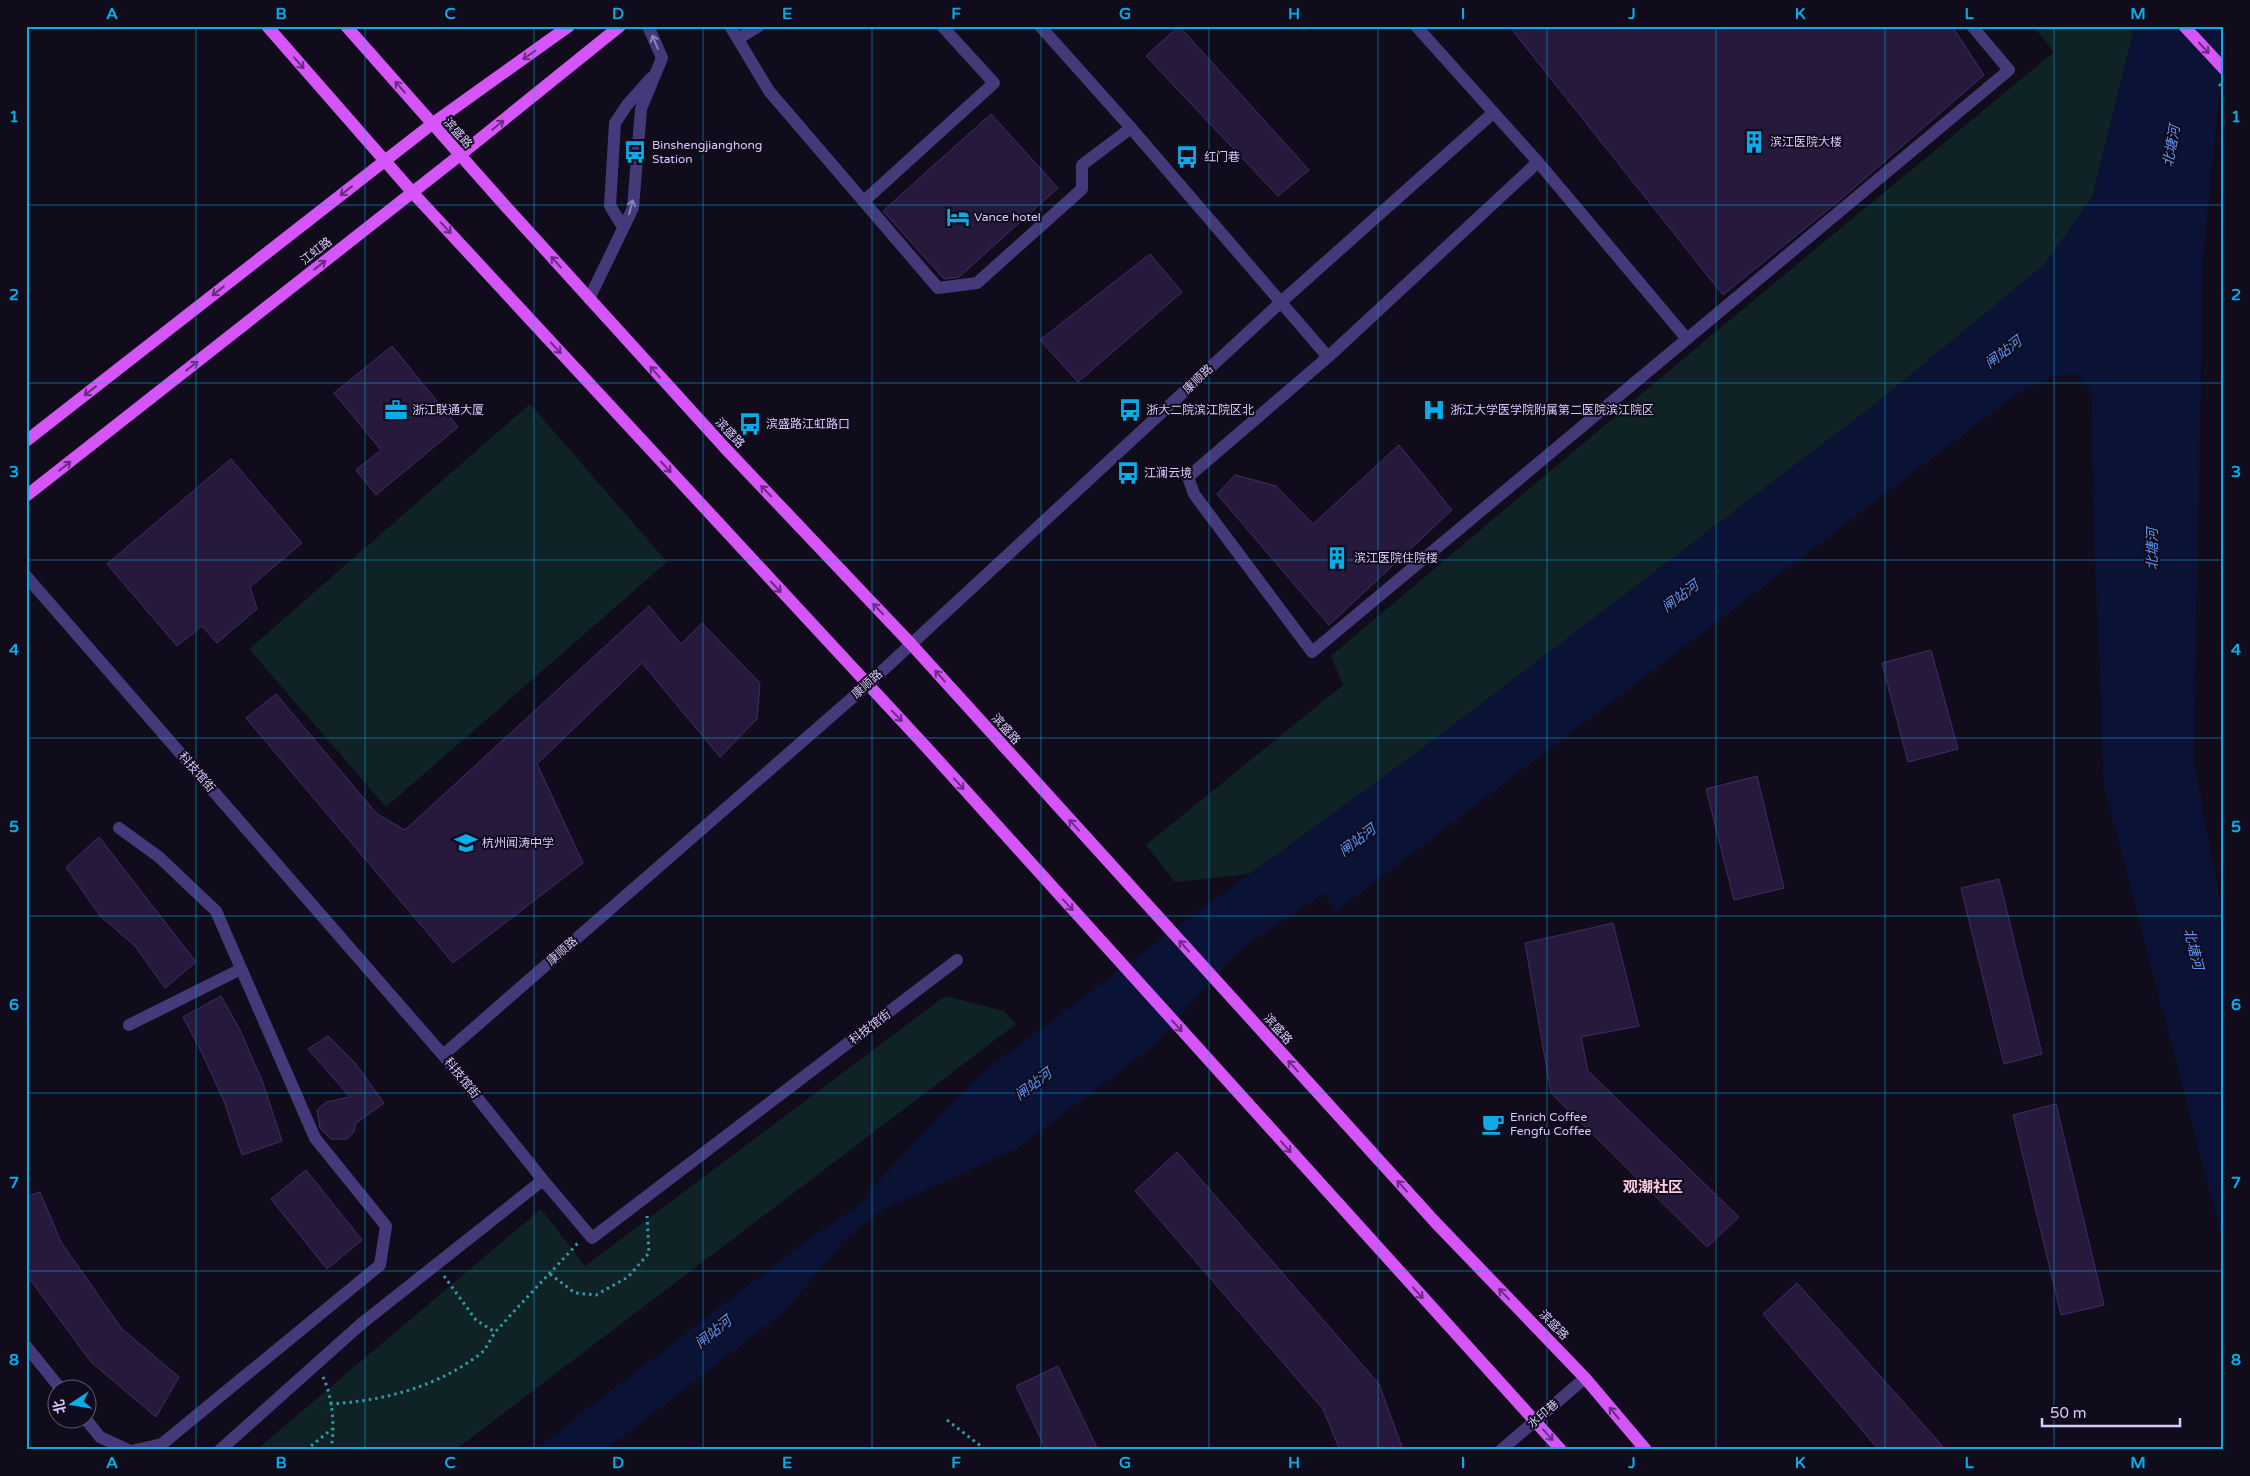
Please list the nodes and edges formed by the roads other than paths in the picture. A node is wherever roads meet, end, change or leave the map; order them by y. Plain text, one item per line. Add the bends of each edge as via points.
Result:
1 (267, 26) edge
2 (346, 26) edge
3 (569, 26) edge
4 (620, 26) edge
5 (648, 26) edge
6 (730, 26) edge
7 (759, 26) edge
8 (942, 26) edge
9 (1040, 26) edge
10 (1416, 26) edge
11 (1972, 26) edge
12 (2184, 26) edge
13 (738, 39) junction
14 (659, 68) junction
15 (2224, 69) edge
16 (1493, 113) junction
17 (432, 124) junction
18 (1131, 128) junction
19 (460, 156) junction
20 (384, 160) junction
21 (1538, 162) junction
22 (413, 192) junction
23 (864, 201) junction
24 (623, 227) junction
25 (589, 299) junction
26 (1281, 302) junction
27 (1687, 339) junction
28 (1328, 357) junction
29 (26, 442) edge
30 (26, 496) edge
31 (26, 576) edge
32 (911, 644) junction
33 (867, 685) junction
34 (119, 828) dead end
35 (957, 960) dead end
36 (241, 969) junction
37 (129, 1025) dead end
38 (443, 1055) junction
39 (543, 1180) junction
40 (26, 1346) edge
41 (52, 1378) edge
42 (1585, 1378) junction
43 (1534, 1421) junction
44 (92, 1428) edge
45 (128, 1450) edge
46 (135, 1450) edge
47 (220, 1450) edge
48 (1501, 1450) edge
49 (1561, 1450) edge
50 (1646, 1450) edge

1 -> 20 main road
17 -> 2 main road, 滨盛路
3 -> 17 main road
19 -> 4 main road, 江虹路
14 -> 5 street via 662,58
6 - 13 street
7 - 13 street
8 - 23 street via 994,82
9 - 18 street
10 - 16 street
11 - 27 street via 2009,70
12 -> 15 main road
13 - 23 street via 769,90
24 -> 14 street via 633,208 641,109
14 - 24 street via 615,123 610,206
16 - 21 street
16 - 26 street, 康顺路
17 - 19 main road, 滨盛路
17 - 20 main road
18 - 23 street via 1082,165 1082,189 977,283 938,288
18 - 26 street
19 - 22 main road, 江虹路
25 -> 19 main road, 滨盛路
20 - 22 main road
20 -> 29 main road
21 - 27 street
21 - 28 street
30 -> 22 main road, 江虹路
22 -> 33 main road
24 - 25 street
32 -> 25 main road, 滨盛路
26 - 28 street
26 - 32 street, 康顺路
27 - 28 street via 1312,652 1194,494 1188,476
31 - 38 street, 科技馆街
32 - 33 street, 康顺路
42 -> 32 main road, 滨盛路 via 1435,1222
33 - 38 street, 康顺路
33 -> 43 main road
34 - 36 street via 160,857 216,911
35 - 39 street, 科技馆街 via 592,1238
36 - 37 street
36 - 46 street via 314,1138 386,1226 380,1265 162,1444
38 - 39 street, 科技馆街
39 - 47 street via 361,1324
40 - 41 street
42 - 43 street, 水印巷
50 -> 42 main road, 滨盛路
43 - 48 street, 水印巷
43 -> 49 main road
44 - 45 street via 100,1438

